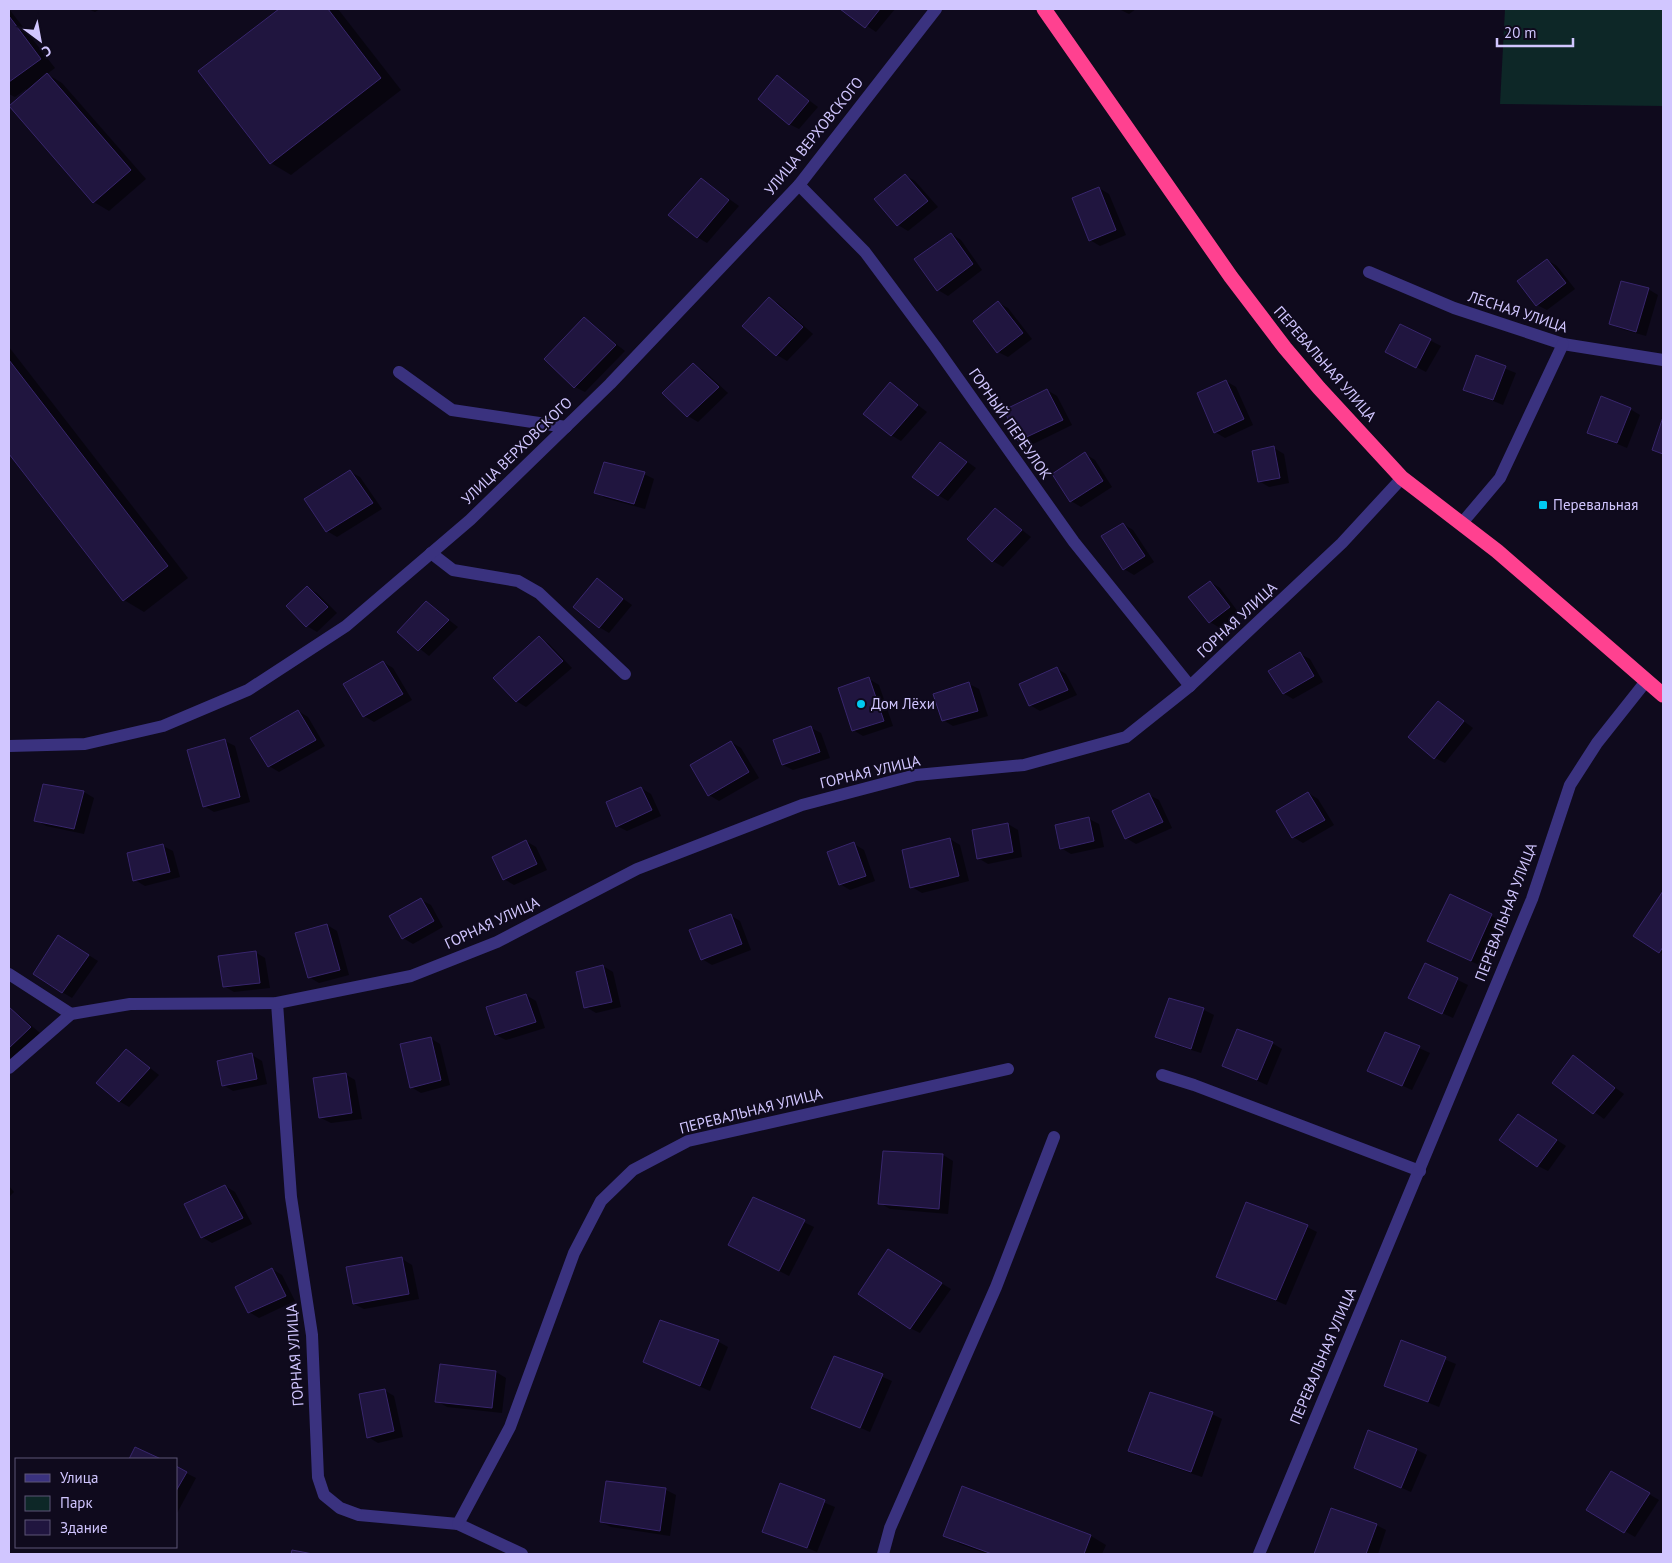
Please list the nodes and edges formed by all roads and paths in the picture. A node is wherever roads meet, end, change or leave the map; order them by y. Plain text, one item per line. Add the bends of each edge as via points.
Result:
1 (936, 9) edge
2 (1044, 9) edge
3 (799, 185) junction
4 (1369, 272) dead end
5 (1563, 344) junction
6 (1663, 360) edge
7 (399, 372) dead end
8 (566, 427) junction
9 (1402, 478) junction
10 (1462, 523) junction
11 (431, 553) junction
12 (625, 674) dead end
13 (1647, 680) junction
14 (1190, 686) junction
15 (1663, 695) edge
16 (9, 746) edge
17 (9, 974) edge
18 (277, 1003) junction
19 (71, 1014) junction
20 (9, 1068) edge
21 (1008, 1070) dead end
22 (1162, 1075) dead end
23 (1054, 1137) dead end
24 (1420, 1171) junction
25 (458, 1524) junction
26 (522, 1554) edge
27 (883, 1554) edge
28 (1259, 1554) edge

1 - 3 street, УЛИЦА ВЕРХОВСКОГО
2 - 9 highway, ПЕРЕВАЛЬНАЯ УЛИЦА via 1284,348
3 - 8 street, УЛИЦА ВЕРХОВСКОГО
3 - 14 street, ГОРНЫЙ ПЕРЕУЛОК via 865,252 1074,542
4 - 5 street, ЛЕСНАЯ УЛИЦА via 1454,308
5 - 6 street, ЛЕСНАЯ УЛИЦА
5 - 10 street via 1500,478
7 - 8 street via 452,410
8 - 11 street, УЛИЦА ВЕРХОВСКОГО
9 - 10 highway, ПЕРЕВАЛЬНАЯ УЛИЦА
9 - 14 street, ГОРНАЯ УЛИЦА via 1342,543
10 - 13 highway, ПЕРЕВАЛЬНАЯ УЛИЦА
11 - 12 street via 454,570 518,581 539,593
11 - 16 street, УЛИЦА ВЕРХОВСКОГО via 346,626 248,690 163,726 84,744
13 - 15 highway, ПЕРЕВАЛЬНАЯ УЛИЦА
13 - 24 street, ПЕРЕВАЛЬНАЯ УЛИЦА via 1597,743 1570,785 1532,899
14 - 18 street, ГОРНАЯ УЛИЦА via 1126,737 1024,766 916,775 802,805 637,869 496,942 411,976
17 - 19 street
18 - 19 street, ГОРНАЯ УЛИЦА via 130,1004
18 - 25 street, ГОРНАЯ УЛИЦА via 291,1196 312,1335 318,1477 324,1495 340,1508 359,1514
19 - 20 street
21 - 25 street, ПЕРЕВАЛЬНАЯ УЛИЦА via 688,1141 633,1170 601,1202 574,1253 510,1427
22 - 24 street
23 - 27 street via 996,1287 890,1528
24 - 28 street, ПЕРЕВАЛЬНАЯ УЛИЦА
25 - 26 street, ГОРНАЯ УЛИЦА

